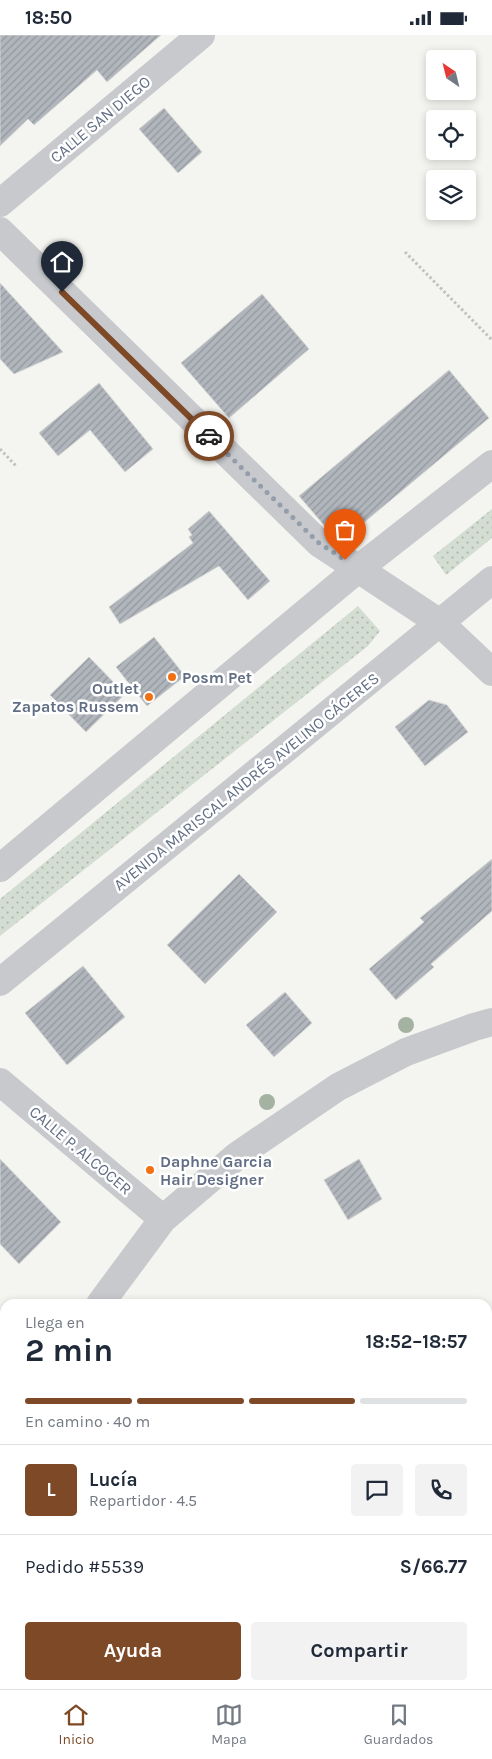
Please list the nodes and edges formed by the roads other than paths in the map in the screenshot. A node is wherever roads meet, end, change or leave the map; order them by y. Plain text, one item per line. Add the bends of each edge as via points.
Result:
1 (201, 35) edge
2 (0, 203) edge
3 (0, 231) edge
4 (492, 464) edge
5 (358, 569) junction
6 (492, 580) edge
7 (440, 623) junction
8 (492, 672) edge
9 (0, 868) edge
10 (0, 982) edge
11 (492, 1022) edge
12 (0, 1082) edge
13 (163, 1219) junction
14 (104, 1299) edge

1 - 2 street, CALLE SAN DIEGO
3 - 5 street via 319,543
4 - 5 street
5 - 7 street
5 - 9 street
6 - 7 street, AVENIDA MARISCAL ANDRÉS AVELINO CÁCERES
7 - 8 street
7 - 10 street, AVENIDA MARISCAL ANDRÉS AVELINO CÁCERES
11 - 13 street via 406,1052 338,1087 238,1155
12 - 13 street, CALLE P. ALCOCER
13 - 14 street

